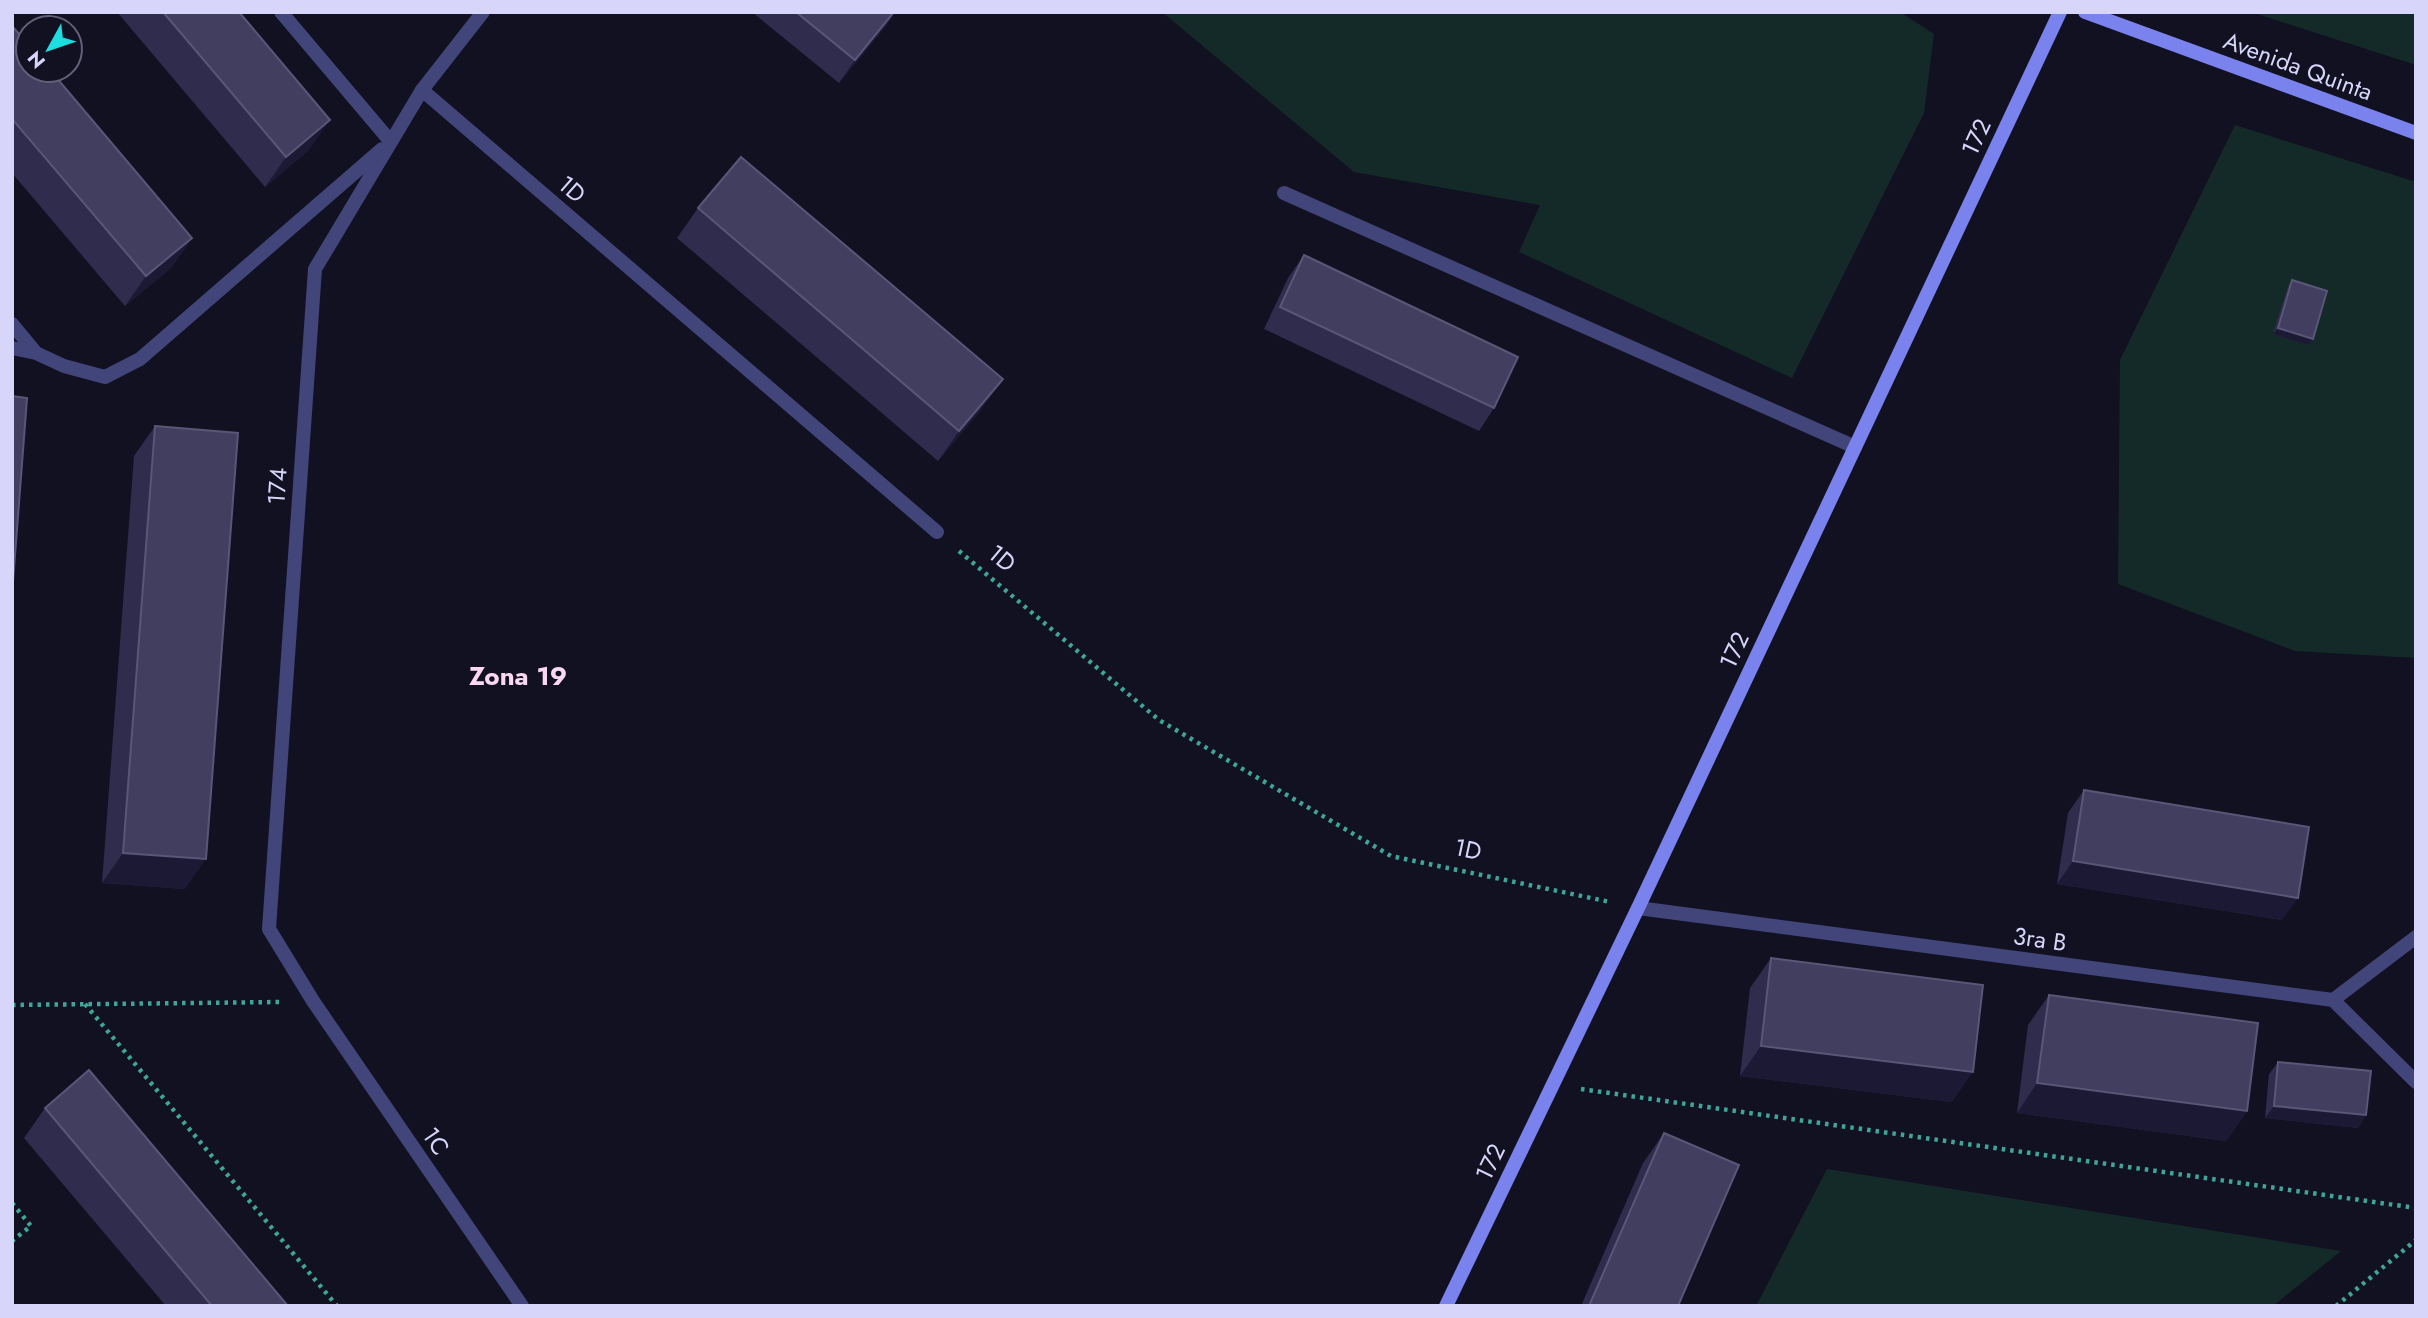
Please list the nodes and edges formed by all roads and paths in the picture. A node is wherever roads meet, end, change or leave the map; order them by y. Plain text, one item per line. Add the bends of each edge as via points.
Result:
1 (281, 12) edge
2 (483, 12) edge
3 (2060, 12) edge
4 (2085, 12) edge
5 (422, 90) junction
6 (2416, 133) edge
7 (391, 142) junction
8 (1284, 193) dead end
9 (12, 324) edge
10 (12, 348) edge
11 (36, 353) junction
12 (1855, 447) junction
13 (937, 532) joint
14 (1638, 908) junction
15 (2416, 937) edge
16 (2333, 1000) junction
17 (313, 1001) junction
18 (85, 1004) junction
19 (12, 1005) edge
20 (2416, 1082) edge
21 (1553, 1085) junction
22 (12, 1203) edge
23 (2416, 1208) edge
24 (2416, 1240) edge
25 (12, 1241) edge
26 (337, 1306) edge
27 (522, 1306) edge
28 (1446, 1306) edge
29 (2336, 1306) edge

1 - 7 street
2 - 5 street, 174
3 - 12 street, 172
4 - 6 street, Avenida Quinta
5 - 7 street, 174
5 - 13 street, 1D
7 - 11 street via 140,359 105,377
7 - 17 street, 174 via 315,269 269,929
8 - 12 street
9 - 11 street
10 - 11 street
12 - 14 street, 172
13 - 14 path, 1D via 1159,720 1391,856
14 - 16 street, 3ra B
14 - 21 street, 172
15 - 16 street
16 - 20 street
17 - 18 path
17 - 27 street, 1C
18 - 19 path
18 - 26 path
21 - 23 path
21 - 28 street, 172
22 - 25 path via 31,1226
24 - 29 path

